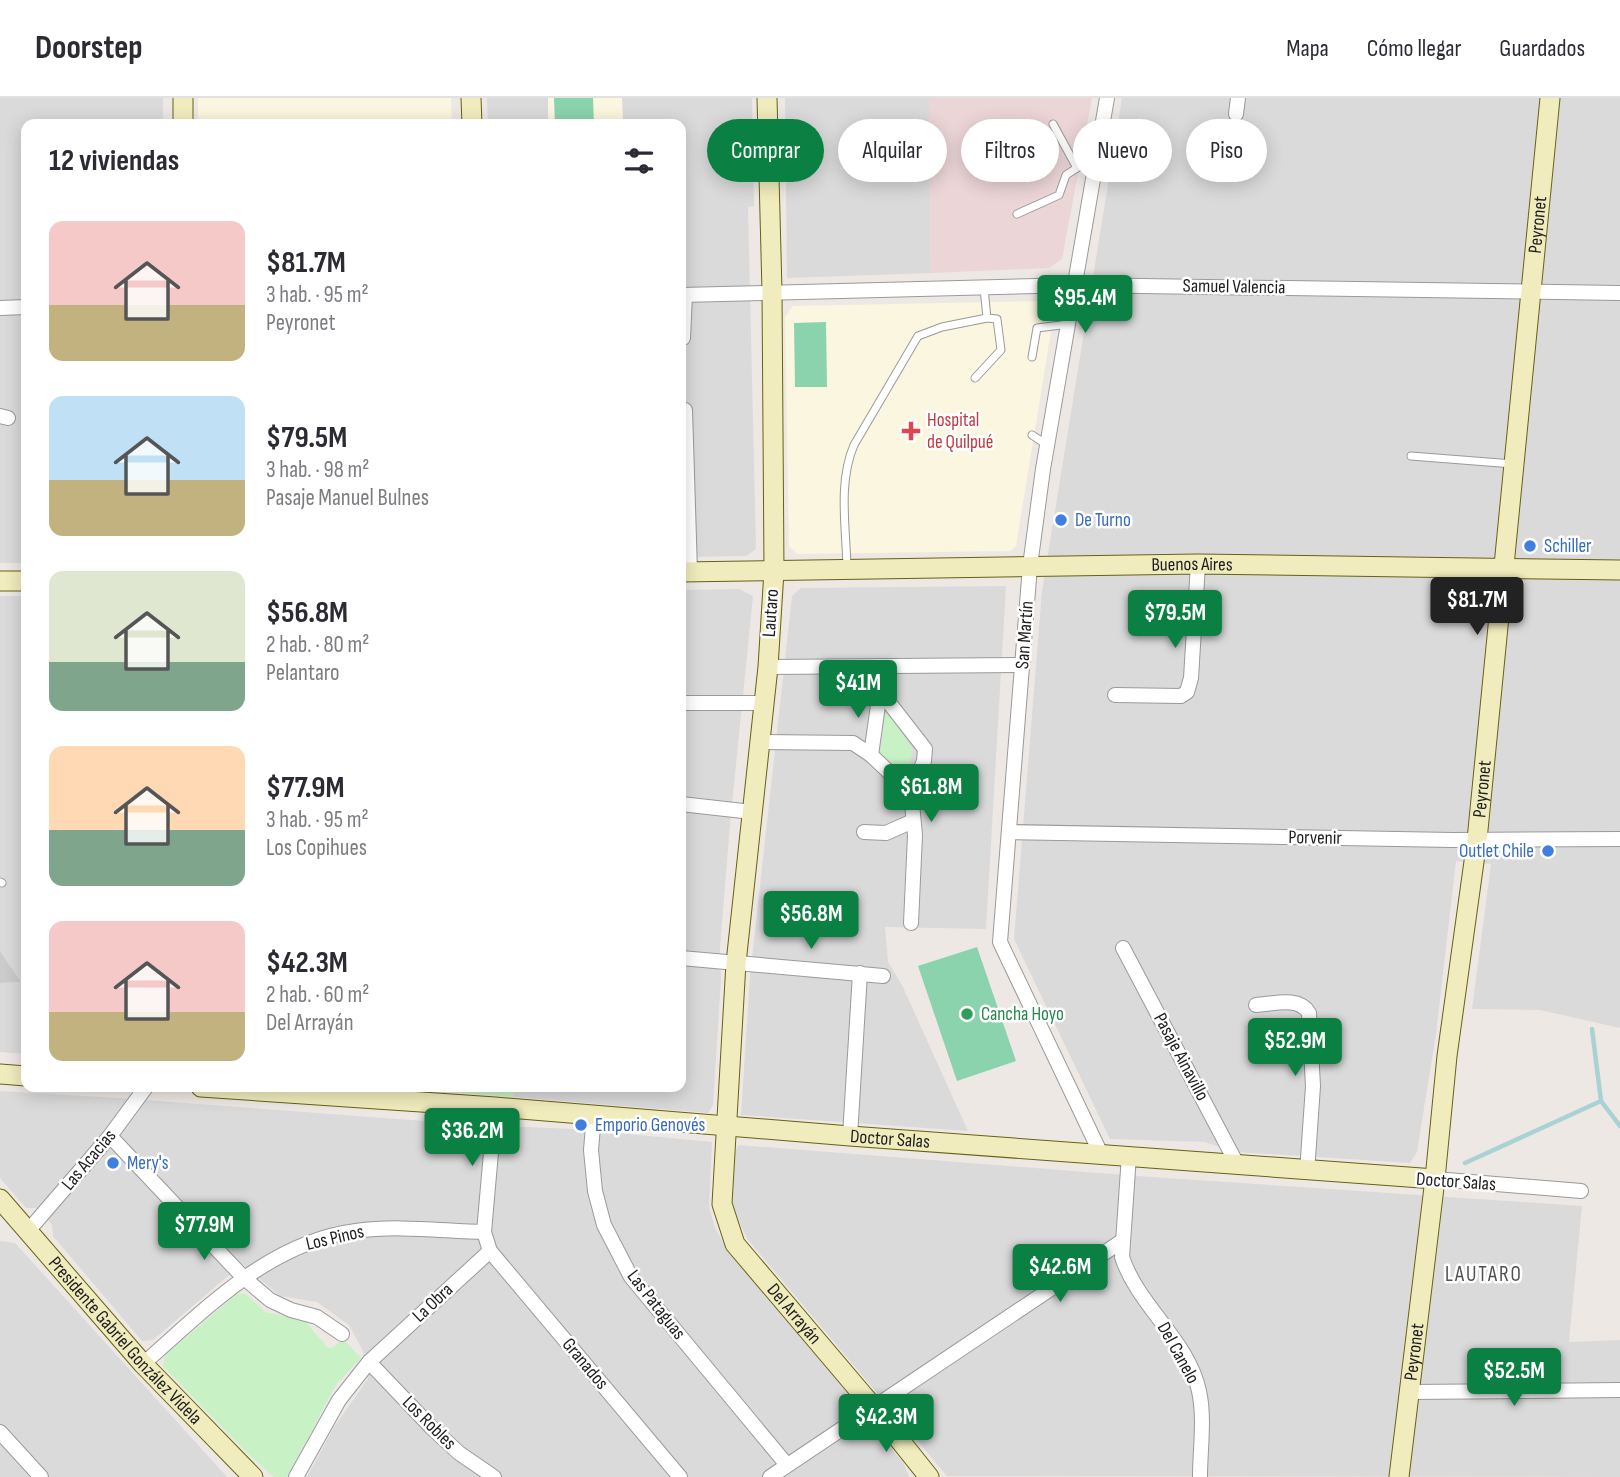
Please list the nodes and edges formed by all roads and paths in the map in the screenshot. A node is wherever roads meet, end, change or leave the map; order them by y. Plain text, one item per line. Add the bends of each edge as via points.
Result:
1 (183, 98) edge
2 (471, 98) edge
3 (767, 98) edge
4 (1107, 98) edge
5 (1238, 98) edge
6 (1550, 98) edge
7 (1236, 114) dead end
8 (183, 119) edge
9 (472, 119) edge
10 (1103, 119) edge
11 (1059, 135) edge
12 (1073, 161) edge
13 (1073, 171) edge
14 (1093, 182) edge
15 (1017, 214) dead end
16 (1076, 285) junction
17 (984, 287) junction
18 (772, 292) junction
19 (1530, 292) junction
20 (1620, 293) edge
21 (686, 295) edge
22 (21, 307) edge
23 (0, 308) edge
24 (986, 318) junction
25 (1069, 324) junction
26 (1032, 357) dead end
27 (975, 378) dead end
28 (1032, 435) dead end
29 (1047, 445) junction
30 (1411, 456) dead end
31 (1513, 465) junction
32 (1198, 564) junction
33 (1030, 566) junction
34 (1503, 567) junction
35 (847, 569) junction
36 (1620, 570) edge
37 (774, 571) junction
38 (686, 572) edge
39 (0, 581) edge
40 (21, 581) edge
41 (1023, 666) junction
42 (768, 667) junction
43 (879, 667) junction
44 (880, 691) junction
45 (1115, 695) dead end
46 (686, 703) edge
47 (763, 703) junction
48 (760, 742) junction
49 (871, 755) junction
50 (911, 793) junction
51 (686, 805) edge
52 (751, 812) junction
53 (913, 821) junction
54 (864, 832) dead end
55 (1009, 832) junction
56 (1620, 839) edge
57 (1477, 840) junction
58 (911, 923) dead end
59 (1123, 948) dead end
60 (686, 958) edge
61 (736, 963) junction
62 (860, 973) junction
63 (883, 976) dead end
64 (1256, 1005) dead end
65 (0, 1074) edge
66 (21, 1076) edge
67 (142, 1092) edge
68 (274, 1092) edge
69 (495, 1107) junction
70 (594, 1115) junction
71 (726, 1126) junction
72 (110, 1136) junction
73 (850, 1136) junction
74 (1101, 1154) junction
75 (1129, 1155) junction
76 (1238, 1166) junction
77 (1307, 1171) junction
78 (1435, 1179) junction
79 (1581, 1191) dead end
80 (0, 1199) edge
81 (7, 1218) edge
82 (28, 1231) junction
83 (484, 1232) junction
84 (1122, 1241) junction
85 (490, 1251) junction
86 (243, 1277) junction
87 (342, 1334) dead end
88 (369, 1362) junction
89 (143, 1364) junction
90 (1619, 1390) edge
91 (1409, 1392) junction
92 (874, 1408) junction
93 (0, 1432) edge
94 (787, 1465) junction
95 (41, 1477) edge
96 (253, 1477) edge
97 (296, 1477) edge
98 (494, 1477) edge
99 (680, 1477) edge
100 (770, 1477) edge
101 (929, 1477) edge
102 (1200, 1477) edge
103 (1399, 1477) edge

1 - 8 main road
2 - 9 main road
3 - 18 main road, Lautaro
4 - 10 street, San Martín
5 - 7 street
6 - 19 main road, Peyronet
11 - 12 lane
13 - 15 lane via 1066,175 1059,195
14 - 16 street, San Martín
16 - 17 street, Samuel Valencia
16 - 19 street, Samuel Valencia
16 - 25 street, San Martín
17 - 18 street, Samuel Valencia
17 - 24 lane
18 - 21 street, Samuel Valencia
18 - 37 main road, Lautaro
19 - 20 street, Samuel Valencia
19 - 31 main road, Peyronet
22 - 23 street
24 - 27 lane via 997,319 1001,350
24 - 35 lane via 918,336 854,445 846,463
25 - 26 lane via 1037,328
25 - 29 street, San Martín
28 - 29 lane
29 - 33 street, San Martín
30 - 31 lane
31 - 34 main road, Peyronet
32 - 33 main road, Buenos Aires
32 - 34 main road, Buenos Aires
32 - 45 street via 1187,692 1181,696
33 - 35 main road, Buenos Aires
33 - 41 street, San Martín
34 - 36 main road, Buenos Aires
34 - 57 main road, Peyronet
35 - 37 main road, Buenos Aires
37 - 38 main road, Buenos Aires
37 - 42 main road, Lautaro
39 - 40 main road
41 - 43 street
41 - 55 street, San Martín
42 - 43 street
42 - 47 main road, Lautaro
43 - 44 street
44 - 49 street
44 - 50 street via 925,749
46 - 47 street
47 - 48 main road, Lautaro
48 - 49 street via 853,743
48 - 52 main road, Lautaro
49 - 50 street
50 - 53 street
51 - 52 street
52 - 61 main road, Lautaro
53 - 54 street via 886,833
53 - 58 street
55 - 57 street, Porvenir
55 - 74 street, San Martín via 1000,942
56 - 57 street, Porvenir
57 - 78 main road, Peyronet
59 - 76 street, Pasaje Ainavillo
60 - 61 street
61 - 62 street
61 - 71 main road, Lautaro
62 - 63 street
62 - 73 street
64 - 77 street via 1297,1003 1309,1013 1313,1086
65 - 66 main road
67 - 72 street, Las Acacias
68 - 69 main road, Doctor Salas
69 - 70 main road, Doctor Salas
69 - 83 street
70 - 71 main road, Doctor Salas
70 - 94 street, Las Pataguas via 595,1191 604,1225 631,1277
71 - 73 main road, Doctor Salas
71 - 92 main road, Del Arrayán via 722,1204 735,1244
72 - 82 street, Las Acacias
72 - 86 street
73 - 74 main road, Doctor Salas
74 - 75 main road, Doctor Salas
75 - 76 main road, Doctor Salas
75 - 84 street, Del Canelo
76 - 77 main road, Doctor Salas
77 - 78 main road, Doctor Salas
78 - 79 street, Doctor Salas
78 - 91 main road, Peyronet
80 - 81 main road, Presidente Gabriel González Videla
81 - 82 main road, Presidente Gabriel González Videla
82 - 89 main road, Presidente Gabriel González Videla
83 - 85 street
83 - 86 street, Los Pinos via 356,1231 289,1251
84 - 92 street
84 - 102 street, Del Canelo via 1127,1271 1195,1377 1201,1417
85 - 88 street, La Obra
85 - 99 street, Granados
86 - 87 street via 270,1300 317,1317
86 - 89 street, Los Pinos
88 - 97 street, La Obra via 339,1400
88 - 98 street, Los Robles via 459,1453
89 - 96 main road, Presidente Gabriel González Videla
90 - 91 street
91 - 103 main road, Peyronet
92 - 94 street
92 - 101 main road, Del Arrayán
93 - 95 street
94 - 100 street

